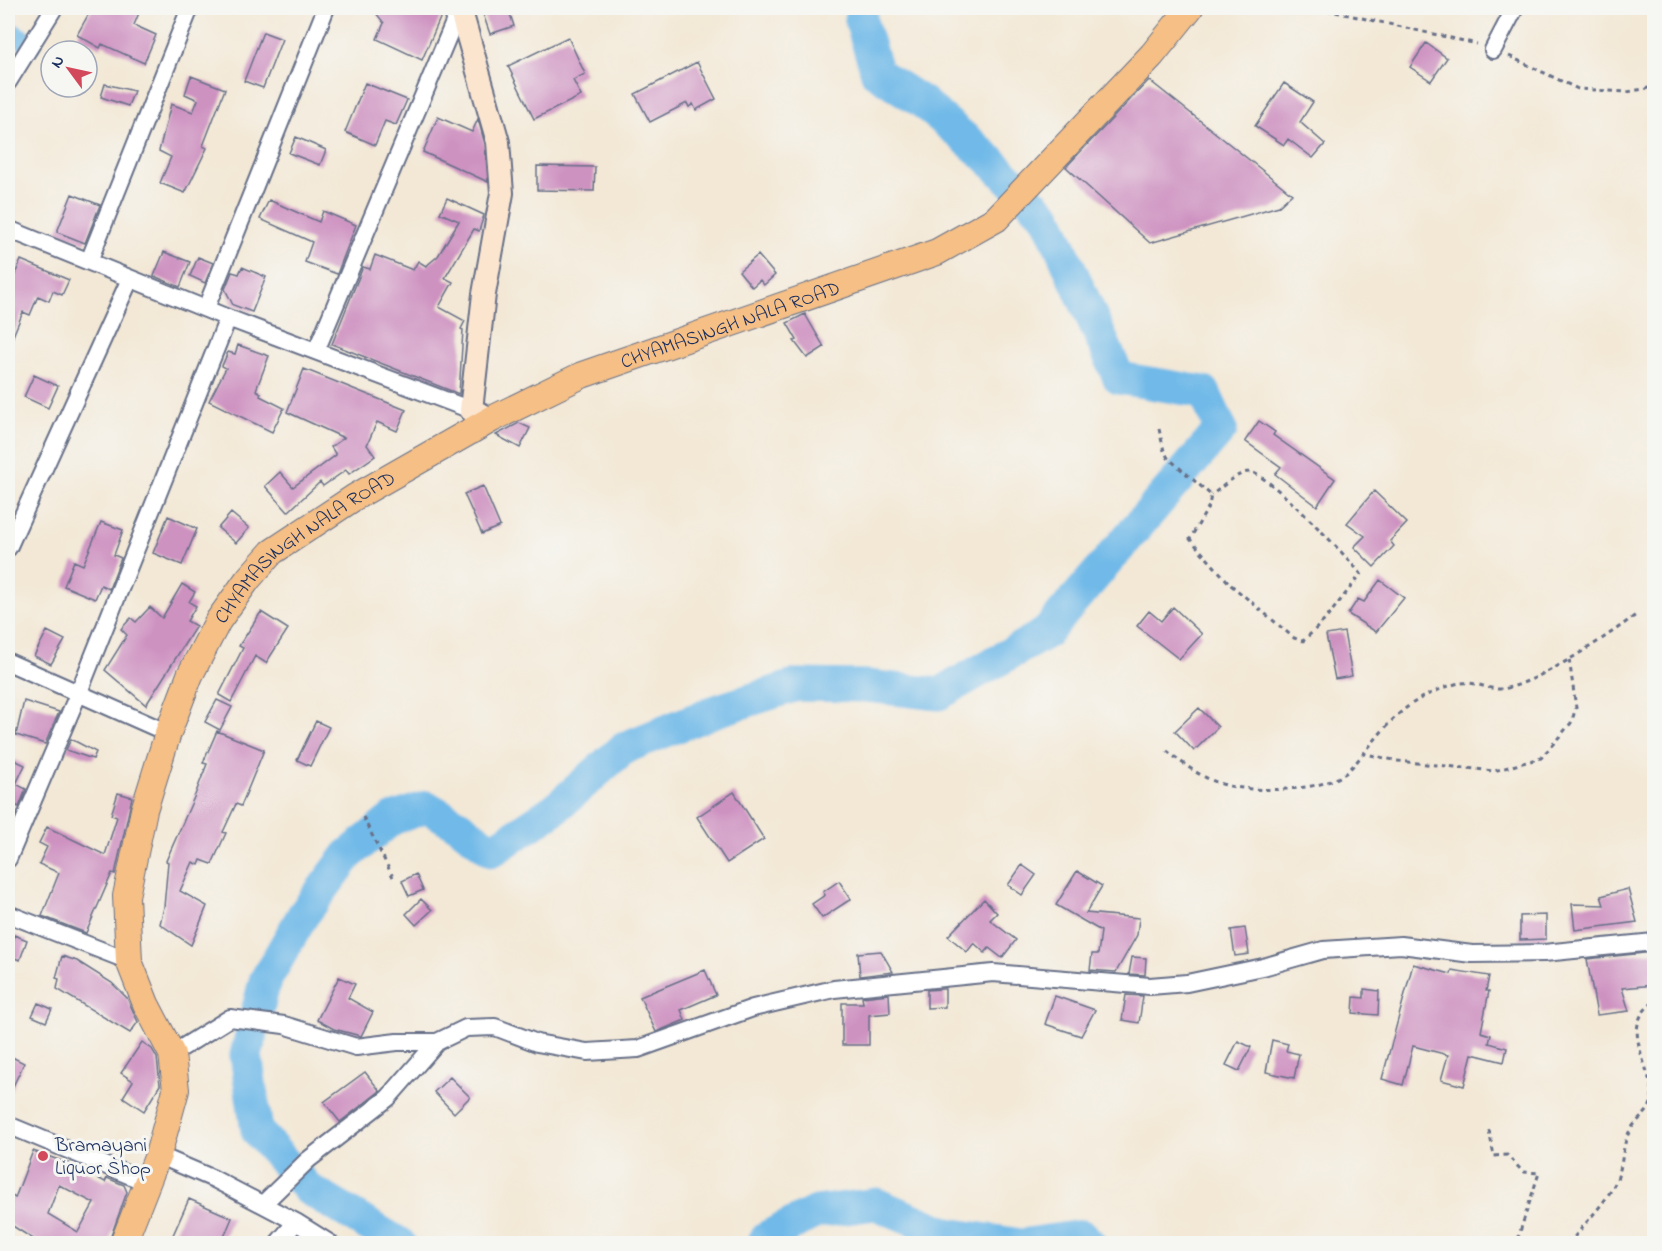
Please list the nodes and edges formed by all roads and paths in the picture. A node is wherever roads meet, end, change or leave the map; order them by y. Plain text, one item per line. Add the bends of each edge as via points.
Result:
1 (54, 8) edge
2 (190, 8) edge
3 (326, 8) edge
4 (460, 8) edge
5 (1190, 8) edge
6 (1515, 8) edge
7 (1493, 50) dead end
8 (8, 82) edge
9 (9, 234) edge
10 (89, 261) junction
11 (130, 279) junction
12 (206, 308) junction
13 (228, 318) junction
14 (316, 351) junction
15 (482, 415) junction
16 (1160, 429) dead end
17 (1211, 495) junction
18 (8, 548) edge
19 (1637, 614) dead end
20 (1569, 658) junction
21 (8, 662) edge
22 (79, 692) junction
23 (168, 733) junction
24 (1167, 751) dead end
25 (1362, 753) junction
26 (363, 817) dead end
27 (8, 859) edge
28 (393, 877) dead end
29 (8, 914) edge
30 (1654, 942) edge
31 (129, 961) junction
32 (1654, 1002) edge
33 (437, 1042) junction
34 (172, 1054) junction
35 (8, 1125) edge
36 (1489, 1130) dead end
37 (158, 1155) junction
38 (148, 1183) junction
39 (269, 1197) junction
40 (296, 1222) junction
41 (123, 1244) edge
42 (277, 1244) edge
43 (331, 1244) edge
44 (1516, 1244) edge
45 (1569, 1244) edge

1 - 8 street
2 - 10 street
3 - 12 street
4 - 14 street
4 - 15 main road via 498,142 502,193 484,294
5 - 15 main road, CHYAMASINGH NALA ROAD via 1152,55 996,219 937,252 582,375
6 - 7 street
9 - 10 street
10 - 11 street
11 - 12 street
11 - 18 street
12 - 13 street
13 - 14 street
13 - 22 street
14 - 15 street
15 - 23 main road, CHYAMASINGH NALA ROAD via 272,552 218,621 190,675
16 - 17 path via 1168,458
17 - 17 path via 1190,539 1231,585 1294,638 1303,641 1361,574 1340,548 1252,471 1244,472
19 - 20 path
20 - 25 path via 1502,689 1461,683 1426,695 1392,720
20 - 25 path via 1576,708 1571,723 1541,758 1494,771 1398,761
21 - 22 street
22 - 23 street
22 - 27 street
23 - 31 main road, CHYAMASINGH NALA ROAD via 144,810 126,896
24 - 25 path via 1194,772 1226,786 1262,789 1300,789 1327,782 1348,772
26 - 28 path
29 - 31 street
30 - 33 street via 1544,953 1472,954 1401,945 1323,950 1187,983 1150,986 993,973 834,989 753,1008 638,1049 587,1052 537,1043 495,1027 466,1028
31 - 34 main road, CHYAMASINGH NALA ROAD
32 - 45 path via 1641,1016 1637,1037 1652,1094 1650,1108 1631,1127 1616,1181
33 - 34 street via 356,1047 284,1026 230,1018
33 - 39 street via 388,1098 308,1160
34 - 37 main road, CHYAMASINGH NALA ROAD via 176,1090
35 - 38 street
36 - 44 path via 1494,1156 1507,1155 1523,1172 1539,1173
37 - 38 main road, CHYAMASINGH NALA ROAD
37 - 39 street
38 - 41 main road, CHYAMASINGH NALA ROAD
39 - 40 street
40 - 42 street
40 - 43 street

